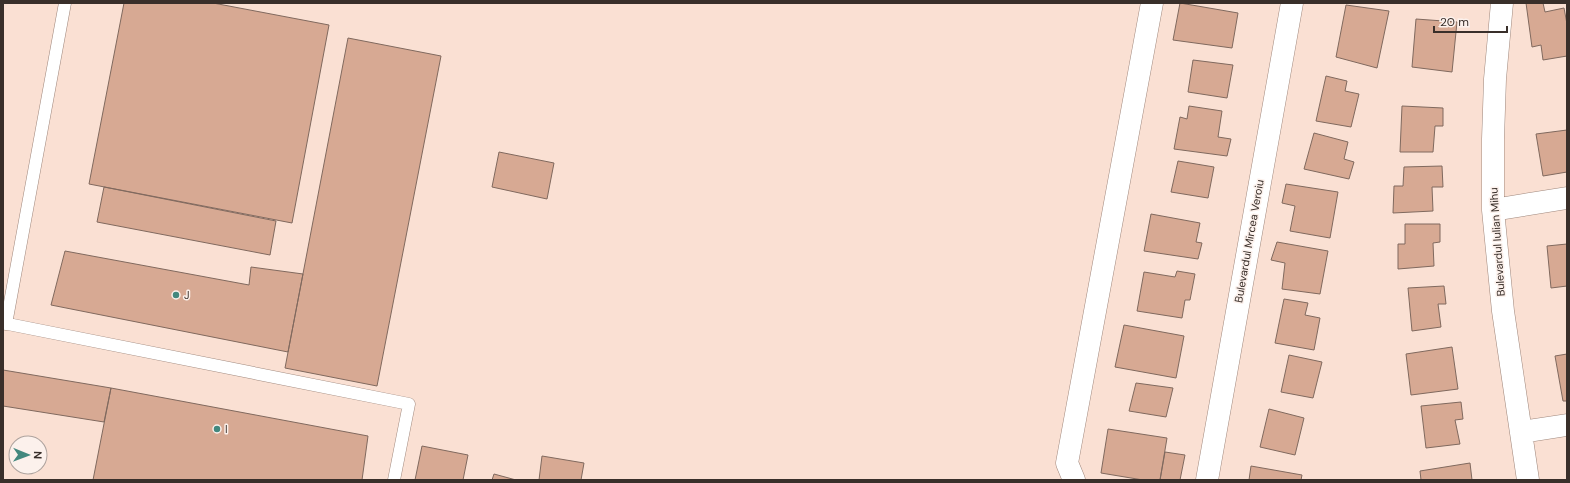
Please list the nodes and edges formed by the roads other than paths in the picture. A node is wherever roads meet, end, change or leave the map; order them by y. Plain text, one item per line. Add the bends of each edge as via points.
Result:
1 (64, 3) edge
2 (1152, 3) edge
3 (1292, 3) edge
4 (1502, 3) edge
5 (1567, 198) edge
6 (1493, 210) junction
7 (5, 323) edge
8 (1567, 425) edge
9 (1520, 432) junction
10 (394, 480) edge
11 (1074, 480) edge
12 (1207, 480) edge
13 (1528, 480) edge

1 - 7 lane
2 - 11 street via 1067,463
3 - 12 street, Bulevardul Mircea Veroiu
4 - 6 street, Bulevardul Iulian Mihu via 1494,102
5 - 6 street
6 - 9 street, Bulevardul Iulian Mihu via 1503,312
7 - 10 lane via 409,404
8 - 9 street
9 - 13 street, Bulevardul Iulian Mihu

